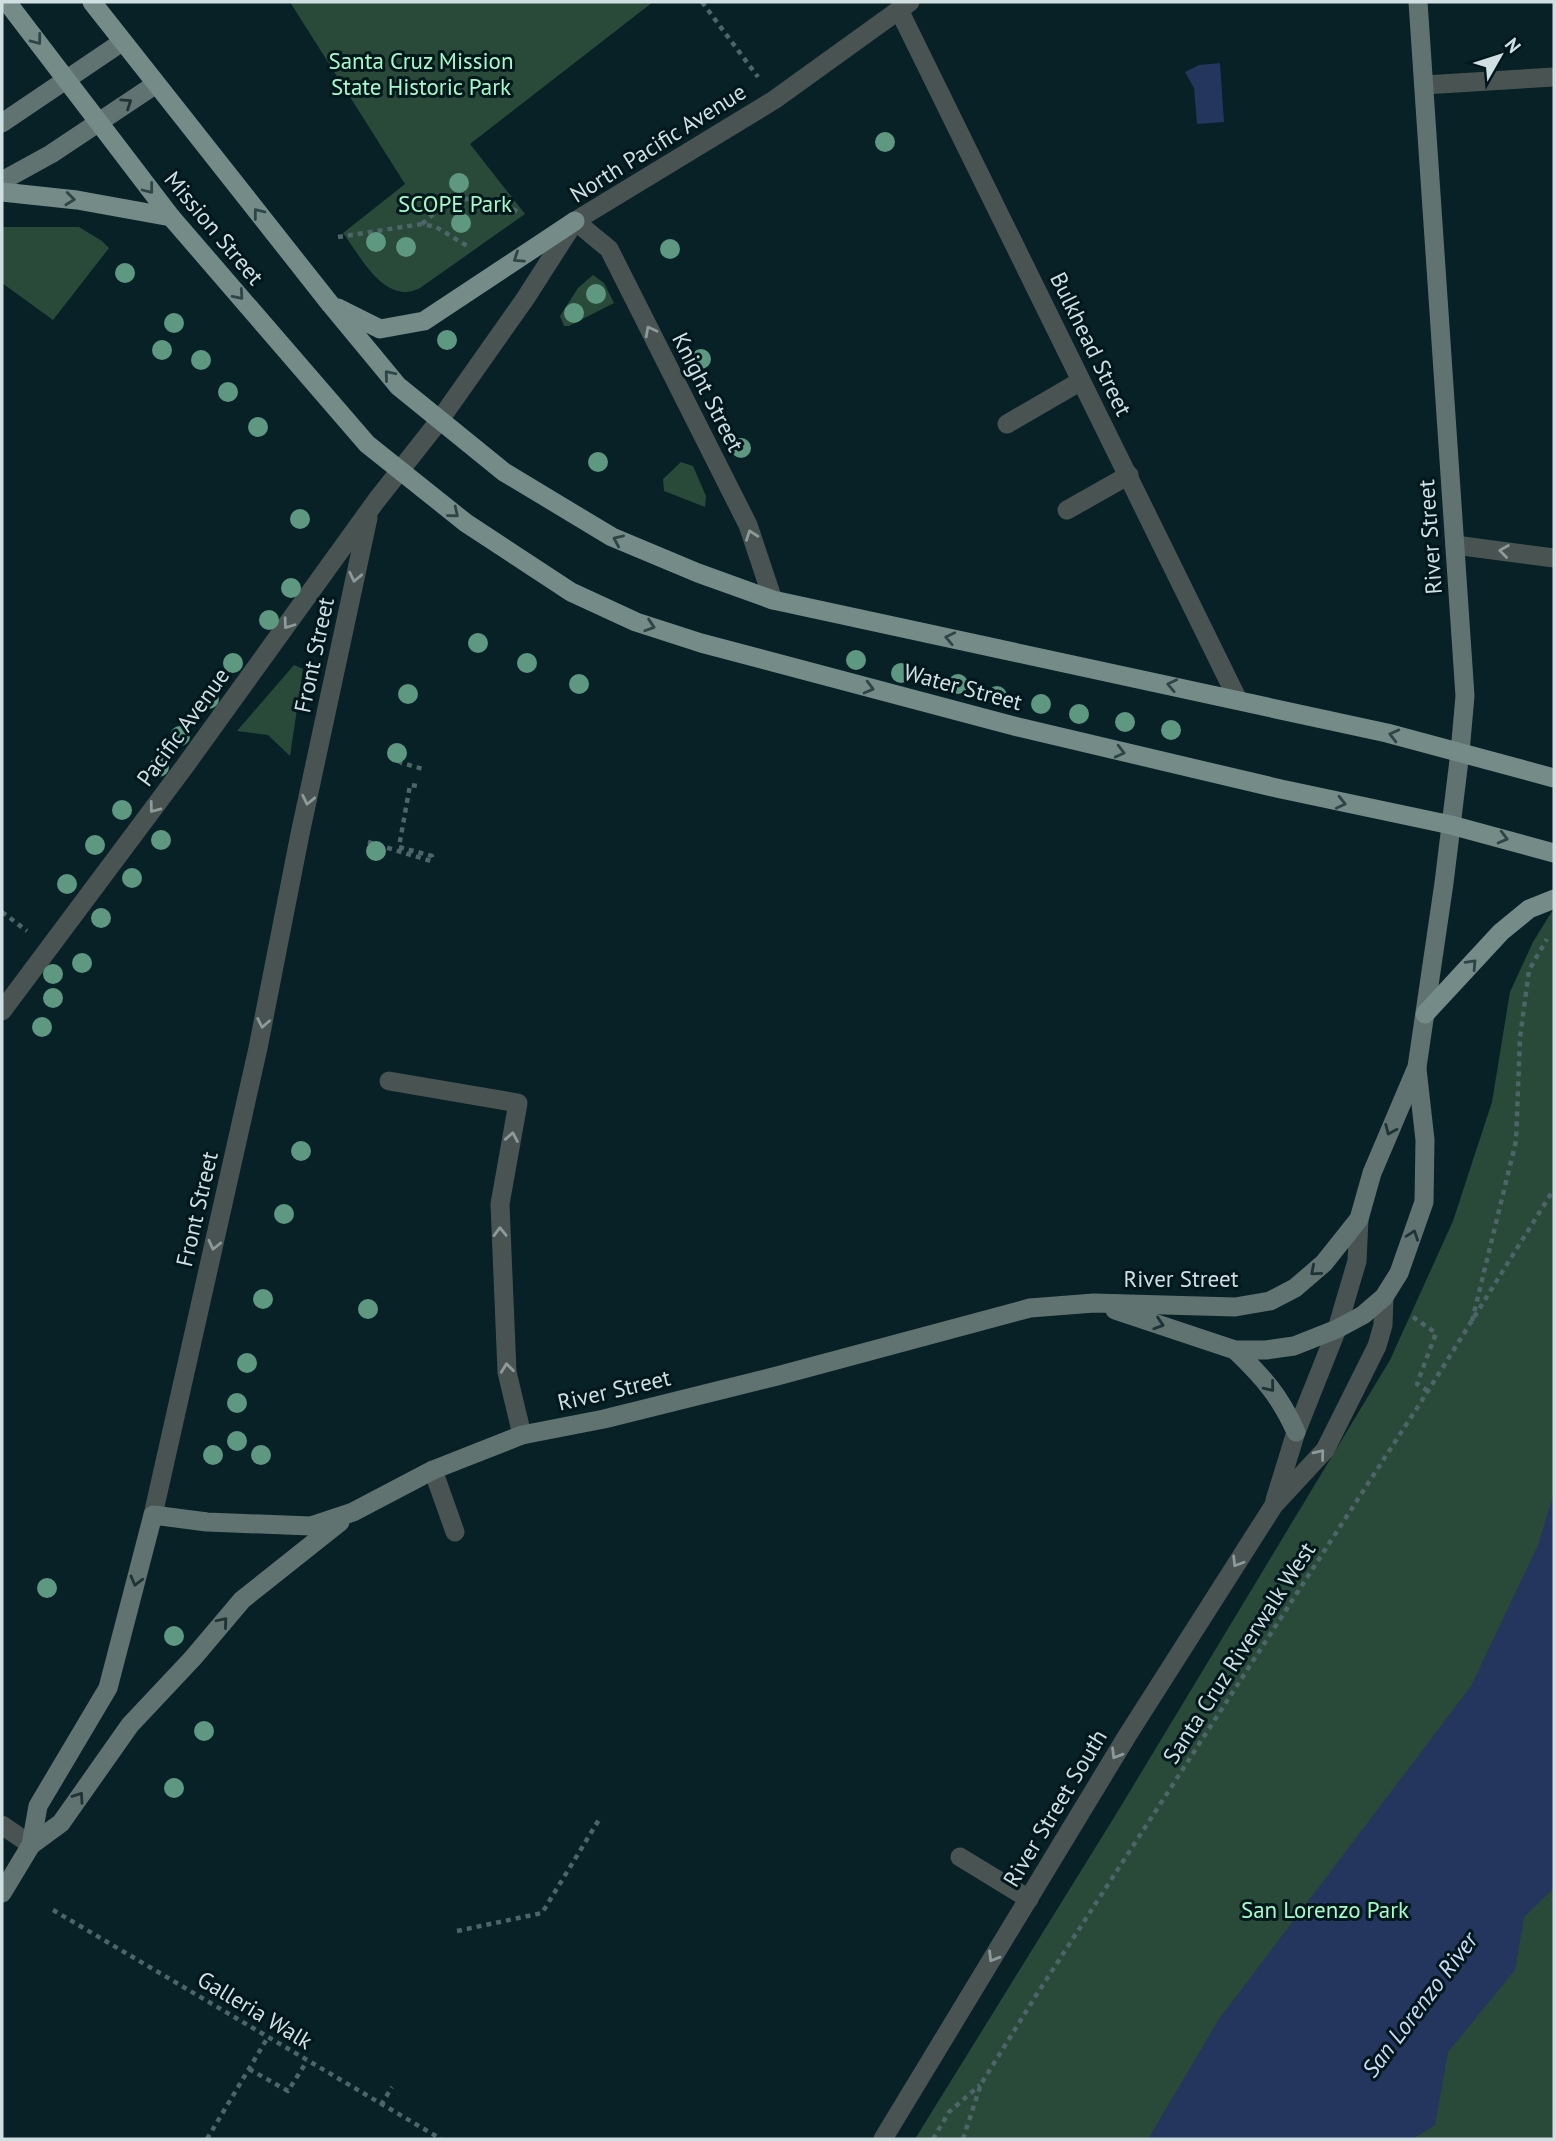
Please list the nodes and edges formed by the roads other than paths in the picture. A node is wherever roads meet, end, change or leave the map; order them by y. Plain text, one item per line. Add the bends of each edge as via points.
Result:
1 (7, 2) edge
2 (92, 2) edge
3 (1418, 2) edge
4 (904, 6) edge
5 (122, 42) junction
6 (1554, 77) edge
7 (66, 79) junction
8 (156, 83) junction
9 (1424, 85) junction
10 (98, 122) junction
11 (2, 124) edge
12 (2, 181) edge
13 (2, 192) edge
14 (171, 217) junction
15 (575, 221) junction
16 (331, 305) junction
17 (1081, 381) junction
18 (439, 421) junction
19 (1007, 424) dead end
20 (401, 470) junction
21 (1129, 475) junction
22 (370, 510) junction
23 (1067, 510) dead end
24 (1455, 545) junction
25 (1554, 558) edge
26 (773, 600) junction
27 (1238, 700) junction
28 (1460, 752) junction
29 (1554, 778) edge
30 (1451, 825) junction
31 (1554, 853) edge
32 (1554, 899) edge
33 (2, 1011) edge
34 (1425, 1014) junction
35 (1417, 1068) junction
36 (389, 1081) dead end
37 (1359, 1219) junction
38 (1384, 1297) junction
39 (1094, 1303) junction
40 (1337, 1329) junction
41 (1235, 1350) junction
42 (1296, 1432) junction
43 (522, 1435) junction
44 (433, 1470) junction
45 (1274, 1505) junction
46 (353, 1512) junction
47 (153, 1515) junction
48 (455, 1532) dead end
49 (2, 1825) edge
50 (31, 1845) junction
51 (960, 1857) dead end
52 (2, 1893) edge
53 (1029, 1899) junction
54 (883, 2139) edge

1 -> 7 main road, Mission Street
2 - 5 main road, Mission Street
3 - 9 main road, River Street
4 - 15 street, North Pacific Avenue via 774,100
4 - 17 street, Bulkhead Street
5 - 7 main road
5 - 8 main road, Mission Street
6 - 9 street
7 - 10 main road, Mission Street
7 - 11 main road
10 -> 8 main road
16 -> 8 main road, Mission Street
9 - 24 main road, River Street
10 - 12 main road
10 -> 14 main road, Mission Street
13 -> 14 main road
14 -> 20 main road, Mission Street via 367,444
15 -> 16 main road via 424,321 380,329
15 - 18 street, North Pacific Avenue
26 -> 15 street, Knight Street via 748,526 609,249
18 -> 16 main road, Mission Street via 398,386
17 - 19 street
17 - 21 street, Bulkhead Street
18 - 20 street, North Pacific Avenue
26 -> 18 main road, Water Street via 612,537 504,472
20 - 22 street, Pacific Avenue
20 -> 30 main road, Water Street via 466,523 570,592 636,622 1018,727
21 - 23 street
21 - 27 street, Bulkhead Street
22 -> 33 street, Pacific Avenue
22 -> 47 street, Front Street via 256,1061
25 -> 24 street
24 - 28 main road, River Street via 1465,696
27 -> 26 main road, Water Street
28 -> 27 main road, Water Street
28 - 29 main road, Water Street
28 - 30 main road, River Street
30 -> 31 main road, Water Street
30 - 34 main road, River Street
34 -> 32 main road via 1501,932 1529,909
34 - 35 main road, River Street
35 -> 37 main road, River Street via 1372,1173
38 -> 35 main road, River Street via 1399,1273 1424,1202 1425,1140
43 -> 36 street via 507,1372 500,1204 518,1103
37 -> 39 main road, River Street via 1324,1263 1295,1288 1270,1301 1235,1307
37 - 40 street, River Street via 1357,1261
38 - 40 main road, River Street
45 -> 38 street, River Street South via 1325,1450 1377,1346
39 -> 41 main road, River Street
39 - 43 main road, River Street via 1030,1308 777,1376
40 - 41 main road, River Street via 1294,1346
40 - 42 street, River Street South
41 -> 42 main road via 1283,1403
42 - 45 street, River Street South
43 - 44 main road, River Street
44 - 46 main road, River Street
44 - 48 street
45 -> 53 street, River Street South
46 - 47 main road, River Street via 311,1526
50 -> 46 main road via 61,1823 130,1725 242,1600
47 -> 50 main road, Front Street via 108,1688 38,1806
49 - 50 street
50 - 52 main road, Front Street
51 - 53 street
53 -> 54 street, River Street South

